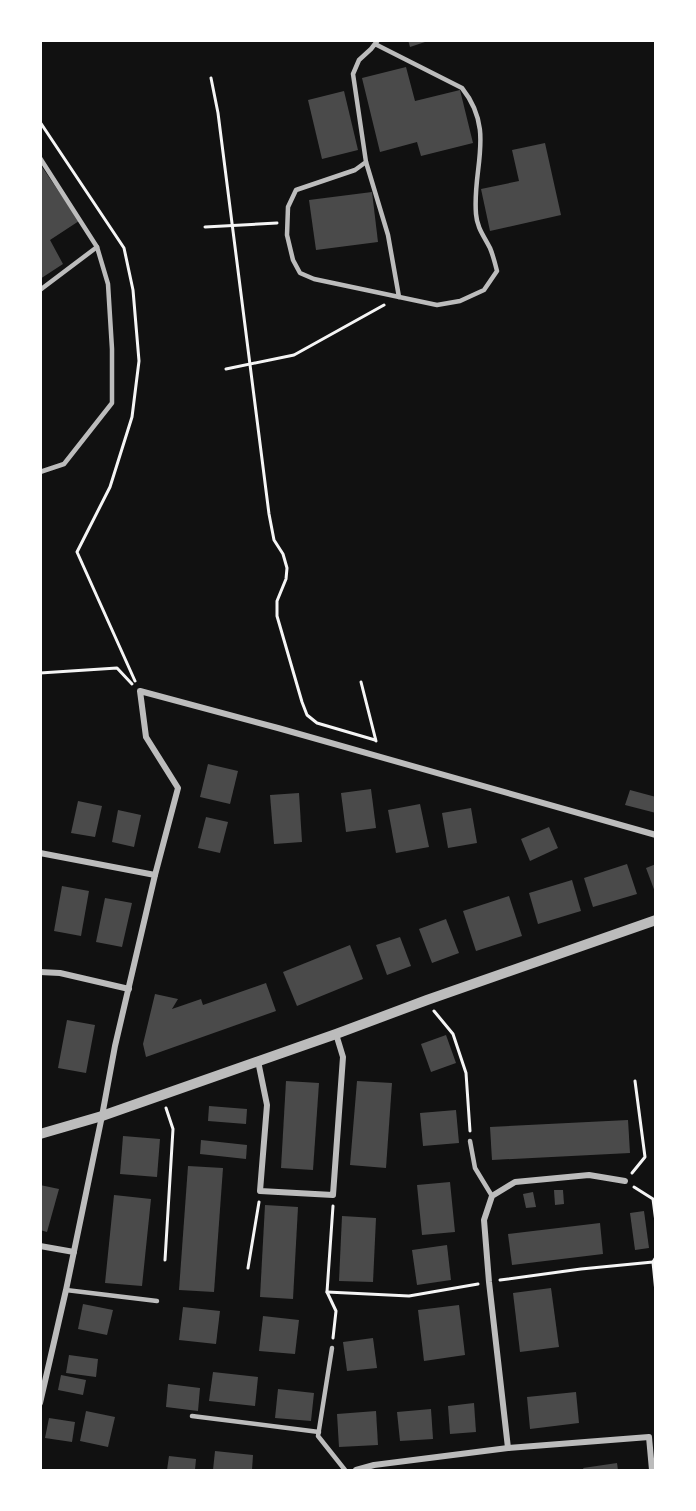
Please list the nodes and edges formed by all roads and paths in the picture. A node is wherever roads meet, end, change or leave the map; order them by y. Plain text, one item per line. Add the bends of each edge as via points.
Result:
1 (376, 42) edge
2 (211, 78) dead end
3 (40, 158) edge
4 (366, 162) junction
5 (288, 222) junction
6 (232, 226) junction
7 (205, 227) dead end
8 (97, 247) junction
9 (40, 290) edge
10 (399, 297) junction
11 (250, 365) junction
12 (226, 369) dead end
13 (40, 472) edge
14 (40, 674) edge
15 (361, 682) dead end
16 (140, 691) junction
17 (375, 740) junction
18 (380, 757) junction
19 (656, 835) edge
20 (40, 853) edge
21 (155, 875) junction
22 (656, 921) edge
23 (40, 972) edge
24 (129, 989) junction
25 (427, 1000) junction
26 (336, 1034) junction
27 (257, 1061) junction
28 (635, 1081) dead end
29 (162, 1095) junction
30 (102, 1116) junction
31 (40, 1134) edge
32 (470, 1141) joint
33 (625, 1181) junction
34 (260, 1191) junction
35 (333, 1196) junction
36 (492, 1196) junction
37 (656, 1222) edge
38 (40, 1246) edge
39 (74, 1252) junction
40 (656, 1257) edge
41 (165, 1260) dead end
42 (653, 1262) junction
43 (248, 1268) dead end
44 (489, 1282) junction
45 (66, 1290) junction
46 (327, 1292) junction
47 (656, 1292) edge
48 (157, 1301) dead end
49 (332, 1348) joint
50 (40, 1403) edge
51 (192, 1416) dead end
52 (319, 1432) junction
53 (652, 1437) edge
54 (508, 1448) junction
55 (345, 1470) edge
56 (356, 1470) edge
57 (652, 1470) edge

1 - 4 lane via 352,74
1 - 10 lane via 462,88 472,100 481,144 476,215 497,271 484,290 460,302 436,305
2 - 6 path
3 - 8 lane
4 - 5 lane via 355,170 296,190 288,207
4 - 10 lane via 388,235
5 - 6 path
5 - 10 lane via 287,235 300,273
6 - 7 path
6 - 11 path
8 - 9 lane
8 - 13 lane via 108,284 112,403 64,464
10 - 11 path via 294,355
11 - 12 path
11 - 17 path via 269,514 274,540 287,568 277,601 277,616 302,702 307,715 317,723
14 - 16 path via 117,668
15 - 17 path
16 - 18 street
16 - 21 street via 146,737 178,788
17 - 18 path
18 - 19 street
20 - 21 street
21 - 24 street
22 - 25 street
23 - 24 street
24 - 30 street
25 - 26 street
25 - 32 path via 453,1034 466,1074
26 - 27 street
26 - 35 street via 343,1057
27 - 29 street
27 - 34 street via 267,1106
28 - 33 path via 645,1157
29 - 30 street
29 - 41 path via 173,1129
30 - 31 street
30 - 39 street
32 - 36 lane via 475,1168
33 - 36 street via 589,1176 515,1182
33 - 37 path via 653,1199
34 - 35 street
34 - 43 path
35 - 46 path
36 - 44 street via 484,1220
38 - 39 street
39 - 45 street
40 - 42 path
42 - 44 path
42 - 47 path
44 - 46 path via 409,1296
44 - 54 street
45 - 48 lane
45 - 50 street
46 - 49 path via 336,1311
49 - 52 lane
51 - 52 lane
52 - 55 lane via 318,1436
53 - 54 street
53 - 57 street
54 - 56 street via 374,1464

